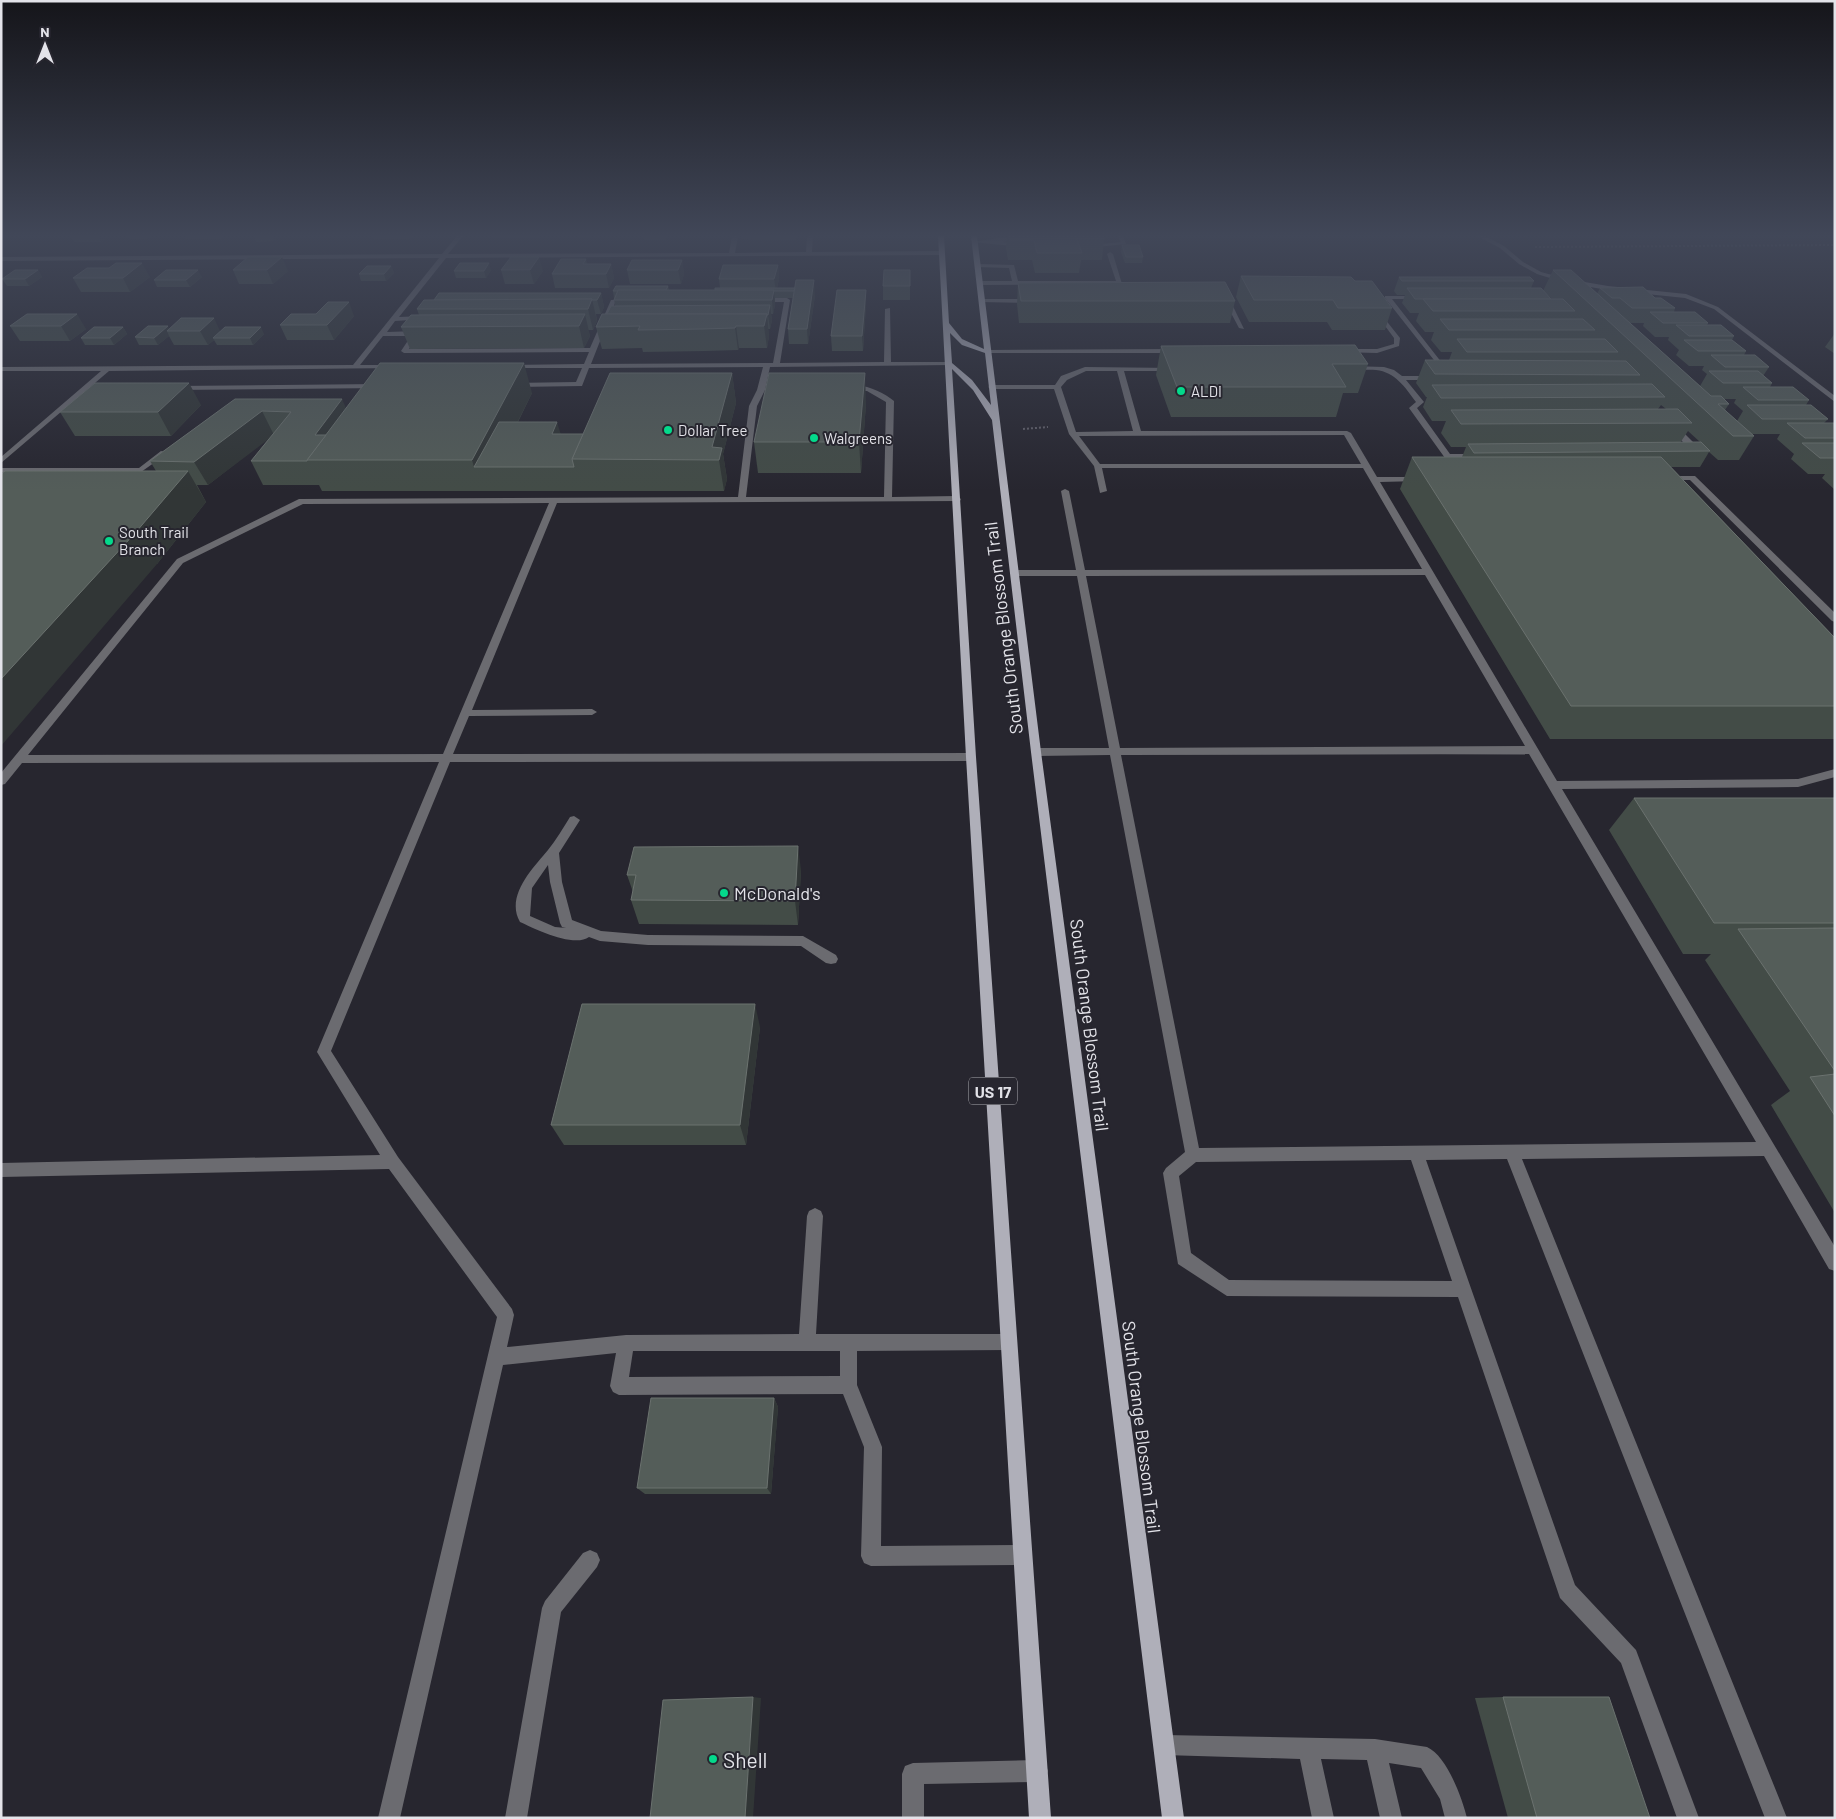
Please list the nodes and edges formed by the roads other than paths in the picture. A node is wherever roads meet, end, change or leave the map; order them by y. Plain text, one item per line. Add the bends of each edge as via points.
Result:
1 (392, 321) edge
2 (425, 321) edge
3 (605, 321) edge
4 (784, 321) edge
5 (888, 321) edge
6 (984, 321) edge
7 (1239, 321) edge
8 (1385, 321) edge
9 (1406, 321) edge
10 (1733, 321) edge
11 (946, 323) joint
12 (1242, 328) dead end
13 (772, 332) dead end
14 (782, 332) junction
15 (591, 333) edge
16 (600, 333) junction
17 (610, 333) edge
18 (382, 334) junction
19 (416, 334) junction
20 (426, 334) edge
21 (1418, 336) junction
22 (1427, 336) dead end
23 (593, 350) junction
24 (1186, 351) edge
25 (1338, 351) edge
26 (988, 352) junction
27 (1435, 357) junction
28 (1444, 357) dead end
29 (887, 364) junction
30 (949, 364) junction
31 (767, 365) junction
32 (776, 365) junction
33 (500, 366) edge
34 (587, 366) junction
35 (355, 367) junction
36 (403, 367) edge
37 (108, 368) junction
38 (1340, 368) edge
39 (1, 369) edge
40 (1120, 369) junction
41 (1178, 369) edge
42 (1403, 378) junction
43 (509, 385) edge
44 (391, 386) edge
45 (257, 387) junction
46 (84, 388) junction
47 (94, 388) edge
48 (171, 388) edge
49 (992, 388) junction
50 (1057, 388) junction
51 (839, 389) edge
52 (761, 390) junction
53 (771, 390) edge
54 (242, 398) edge
55 (1835, 400) edge
56 (1420, 402) junction
57 (1430, 402) dead end
58 (997, 420) junction
59 (1664, 423) edge
60 (1427, 427) junction
61 (1437, 427) dead end
62 (1073, 434) junction
63 (1138, 434) junction
64 (172, 448) edge
65 (1691, 455) edge
66 (1486, 456) edge
67 (1, 461) edge
68 (1098, 466) junction
69 (1366, 466) junction
70 (1, 470) edge
71 (1652, 478) edge
72 (1424, 479) edge
73 (1374, 480) junction
74 (1066, 491) dead end
75 (1103, 491) dead end
76 (888, 499) junction
77 (957, 499) junction
78 (554, 500) junction
79 (742, 500) junction
80 (1016, 572) junction
81 (1081, 572) junction
82 (1428, 572) junction
83 (1835, 618) edge
84 (592, 712) dead end
85 (465, 713) junction
86 (1533, 750) junction
87 (1116, 751) junction
88 (1036, 752) junction
89 (972, 756) junction
90 (446, 758) junction
91 (19, 759) junction
92 (1835, 773) edge
93 (1, 781) edge
94 (1554, 786) junction
95 (574, 820) dead end
96 (555, 850) junction
97 (600, 936) junction
98 (831, 959) dead end
99 (1768, 1149) junction
100 (1511, 1151) junction
101 (1416, 1152) junction
102 (1193, 1155) junction
103 (393, 1162) junction
104 (1, 1170) edge
105 (815, 1216) dead end
106 (1835, 1263) edge
107 (1463, 1289) junction
108 (1009, 1342) junction
109 (807, 1343) junction
110 (849, 1343) junction
111 (626, 1344) junction
112 (496, 1357) junction
113 (848, 1385) junction
114 (1022, 1555) junction
115 (590, 1560) dead end
116 (1164, 1745) junction
117 (1308, 1749) junction
118 (1375, 1750) junction
119 (1037, 1771) junction
120 (389, 1818) edge
121 (516, 1818) edge
122 (913, 1818) edge
123 (1040, 1818) edge
124 (1174, 1818) edge
125 (1323, 1818) edge
126 (1391, 1818) edge
127 (1456, 1818) edge
128 (1688, 1818) edge
129 (1776, 1818) edge

1 - 18 street
2 - 19 street
3 - 16 street
4 - 14 street
5 - 29 street
6 - 26 main road, South Orange Blossom Trail
7 - 12 street
8 - 25 street via 1397,338 1397,345 1375,351
9 - 21 street
10 - 55 street
11 - 26 main road via 956,338 968,347
11 - 30 main road, South Orange Blossom Trail / US 17
13 - 14 street
14 - 32 street
15 - 16 street
16 - 17 street
16 - 23 street
18 - 19 street
18 - 35 street
19 - 20 street
19 - 23 street via 404,351
21 - 22 street
21 - 27 street
23 - 34 street
24 - 26 street
26 - 49 main road, South Orange Blossom Trail
27 - 28 street
27 - 42 street via 1452,378
29 - 30 street
29 - 32 street
30 - 58 main road via 968,378
30 - 77 main road, South Orange Blossom Trail / US 17
31 - 32 street
31 - 34 street
31 - 52 street
33 - 34 street
34 - 43 street via 579,384
35 - 36 street
35 - 37 street
37 - 39 street
37 - 46 street
38 - 42 street via 1376,368
40 - 41 street
40 - 50 street via 1085,369 1064,378
40 - 63 street
42 - 56 street
44 - 45 street
45 - 48 street
45 - 54 street
46 - 47 street
46 - 67 street
49 - 50 street
49 - 58 main road, South Orange Blossom Trail
50 - 62 street
51 - 76 street via 868,389 890,401
52 - 53 street
52 - 79 street via 753,406
56 - 57 street
56 - 60 street via 1413,408
58 - 80 main road, South Orange Blossom Trail
59 - 65 street via 1672,426 1701,455
60 - 61 street
60 - 66 street via 1448,456
62 - 63 street
62 - 68 street
63 - 69 street via 1347,433
64 - 70 street via 141,470
68 - 69 street
68 - 75 street
69 - 73 street
71 - 83 street via 1692,478
72 - 73 street
73 - 82 street
74 - 81 street
76 - 77 street
76 - 79 street
77 - 89 main road, South Orange Blossom Trail / US 17
78 - 79 street
78 - 85 street
78 - 91 street via 302,501 180,561
80 - 81 street
80 - 88 main road, South Orange Blossom Trail
81 - 82 street
81 - 87 street
82 - 86 street
84 - 85 street
85 - 90 street
86 - 87 street
86 - 94 street
87 - 88 street
87 - 102 street
88 - 116 main road, South Orange Blossom Trail
89 - 90 street
89 - 108 main road, South Orange Blossom Trail / US 17
90 - 91 street
90 - 103 street via 324,1052
91 - 93 street
92 - 94 street via 1798,783
94 - 99 street
95 - 96 street
96 - 97 street via 556,882 566,923
96 - 97 street via 528,880 522,904 524,920 552,932
97 - 98 street via 648,940 803,941
99 - 100 street
99 - 106 street
100 - 101 street
100 - 129 street
101 - 102 street
101 - 107 street
102 - 107 street via 1171,1173 1184,1258 1228,1288
103 - 104 street
103 - 112 street via 506,1315
105 - 109 street
107 - 128 street via 1567,1591 1630,1657
108 - 110 street
108 - 114 main road, South Orange Blossom Trail / US 17
109 - 110 street
109 - 111 street
110 - 113 street
111 - 112 street
111 - 113 street via 619,1386
112 - 120 street
113 - 114 street via 873,1447 871,1556
114 - 119 main road, South Orange Blossom Trail / US 17
115 - 121 street via 552,1608
116 - 117 street
116 - 124 main road, South Orange Blossom Trail
117 - 118 street
117 - 125 street
118 - 126 street
118 - 127 street via 1427,1758 1450,1795
119 - 122 street via 913,1774
119 - 123 main road, South Orange Blossom Trail / US 17

